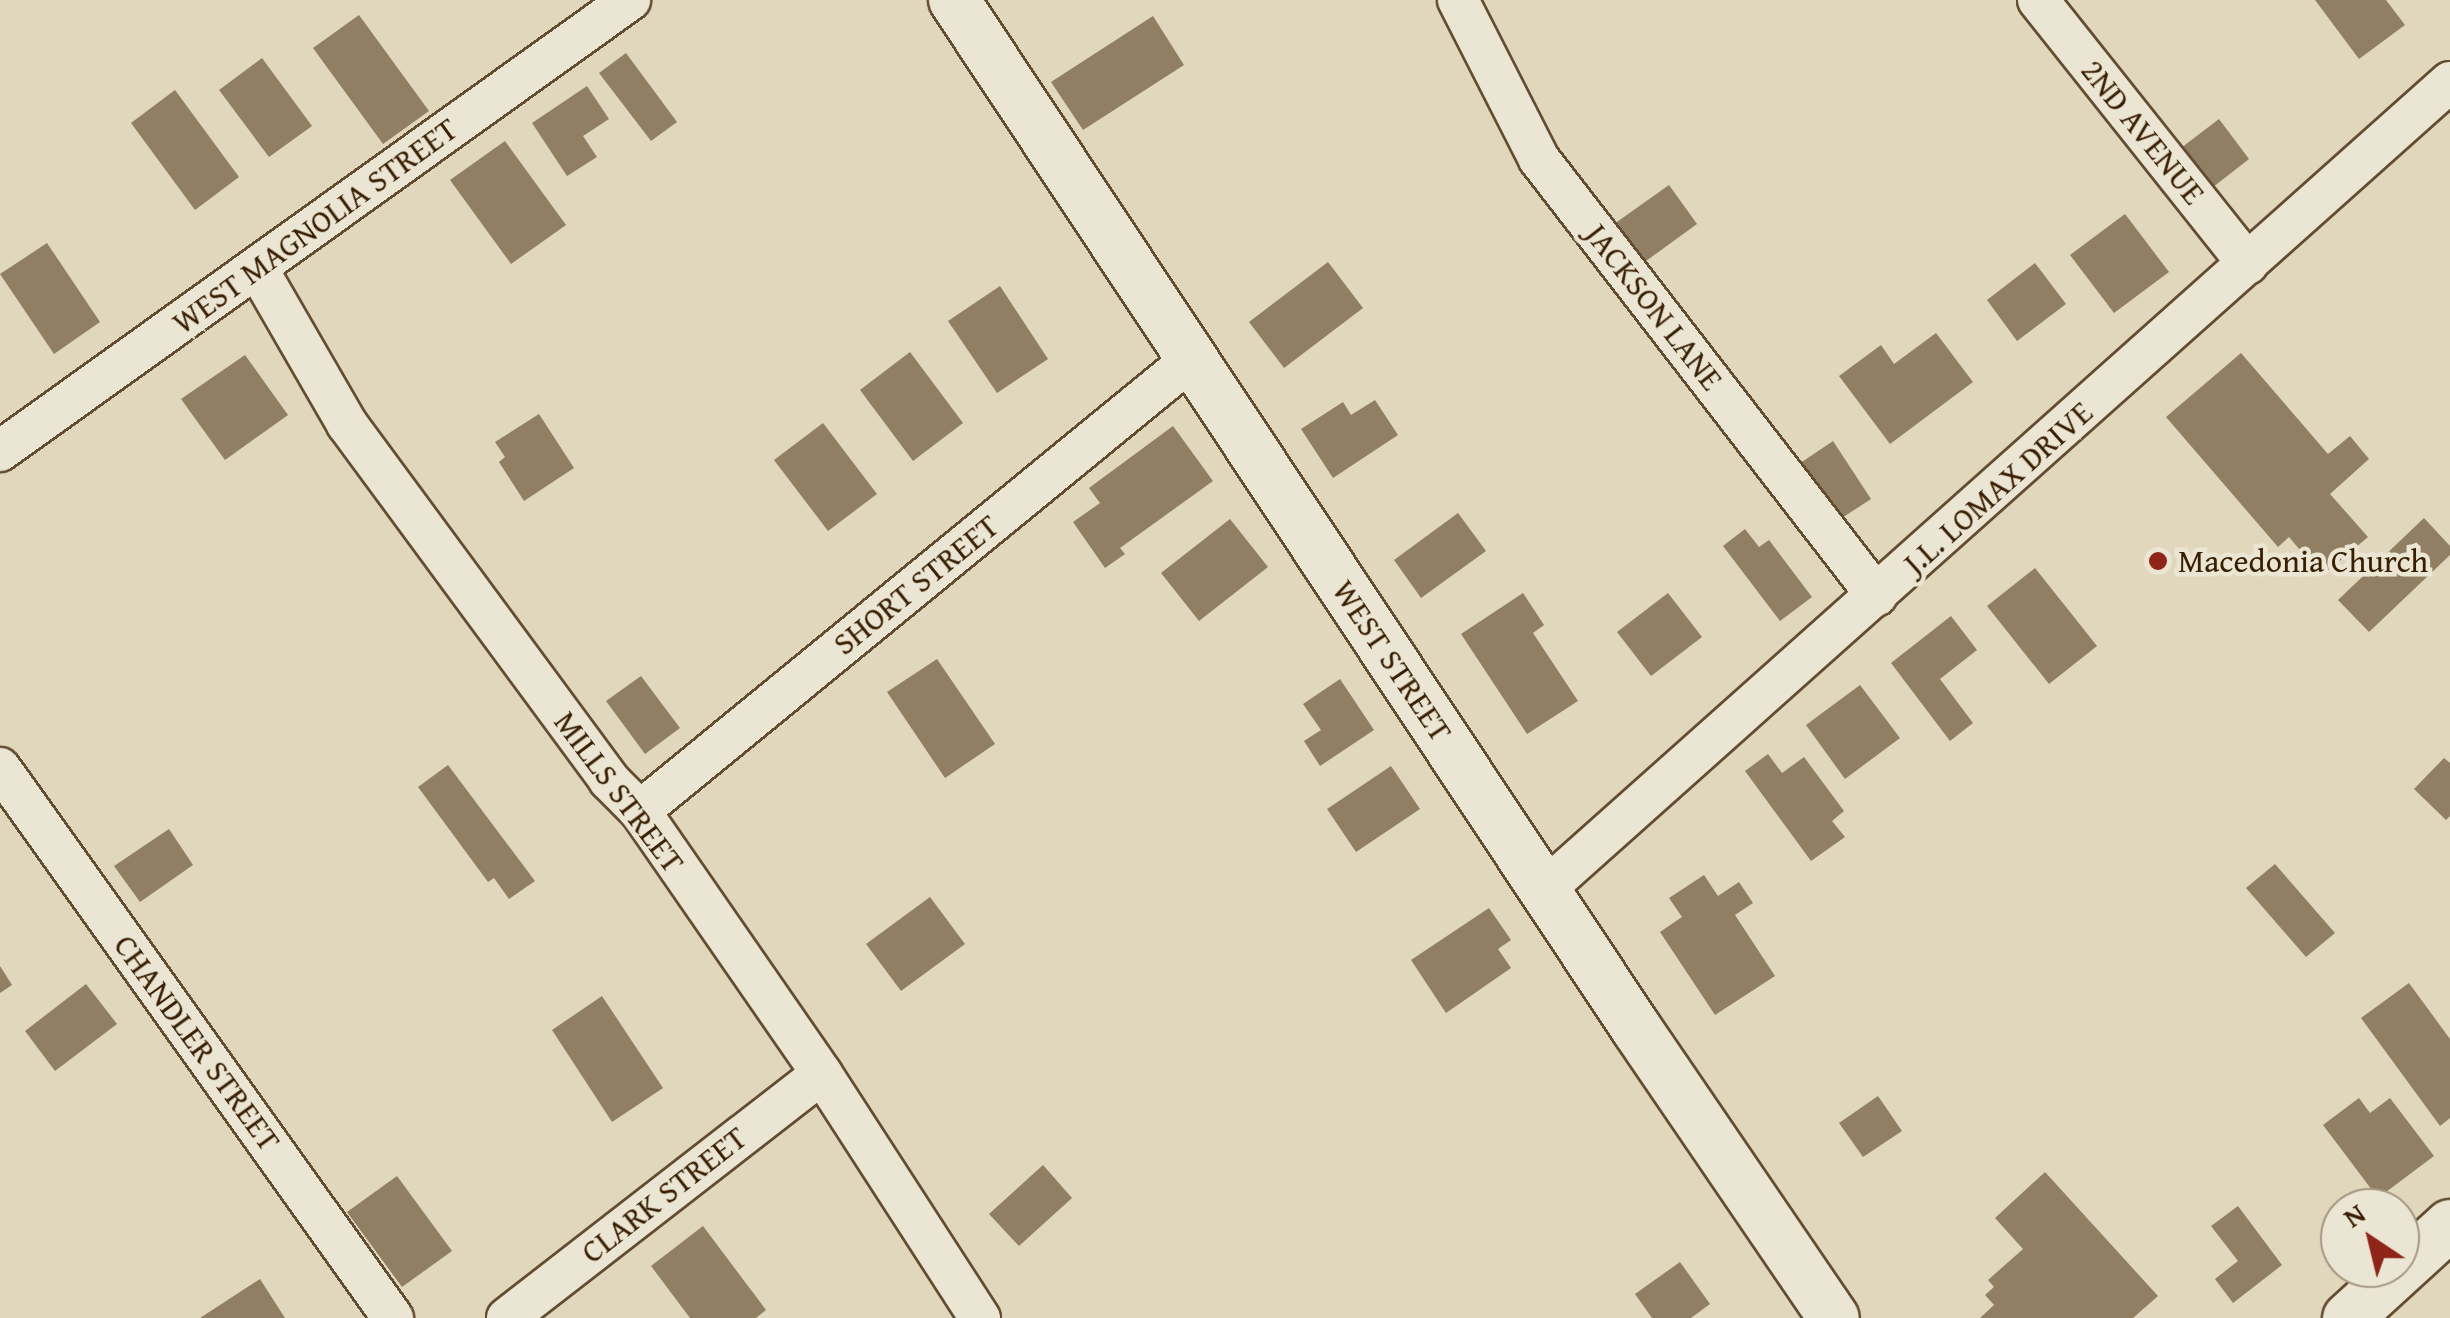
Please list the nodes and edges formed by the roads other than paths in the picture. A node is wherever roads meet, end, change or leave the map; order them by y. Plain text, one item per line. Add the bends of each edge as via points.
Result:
1 (630, 0) edge
2 (954, 0) edge
3 (1458, 0) edge
4 (2038, 0) edge
5 (2450, 82) edge
6 (2248, 264) junction
7 (257, 268) junction
8 (1192, 360) junction
9 (0, 451) edge
10 (1878, 596) junction
11 (0, 768) edge
12 (640, 811) junction
13 (1544, 890) junction
14 (822, 1074) junction
15 (2450, 1225) edge
16 (394, 1318) edge
17 (507, 1318) edge
18 (980, 1318) edge
19 (1834, 1318) edge
20 (2348, 1318) edge

1 - 7 street, WEST MAGNOLIA STREET
2 - 8 street, WEST STREET
3 - 10 street, JACKSON LANE via 1540,159
4 - 6 street, 2ND AVENUE
5 - 6 street, J.L. LOMAX DRIVE
6 - 10 street, J.L. LOMAX DRIVE
7 - 9 street, WEST MAGNOLIA STREET
7 - 12 street, MILLS STREET via 346,424 609,780
8 - 12 street, SHORT STREET
8 - 13 street, WEST STREET
10 - 13 street, J.L. LOMAX DRIVE
11 - 16 street, CHANDLER STREET
12 - 14 street, MILLS STREET
13 - 19 street, WEST STREET
14 - 17 street, CLARK STREET
14 - 18 street, MILLS STREET
15 - 20 street

